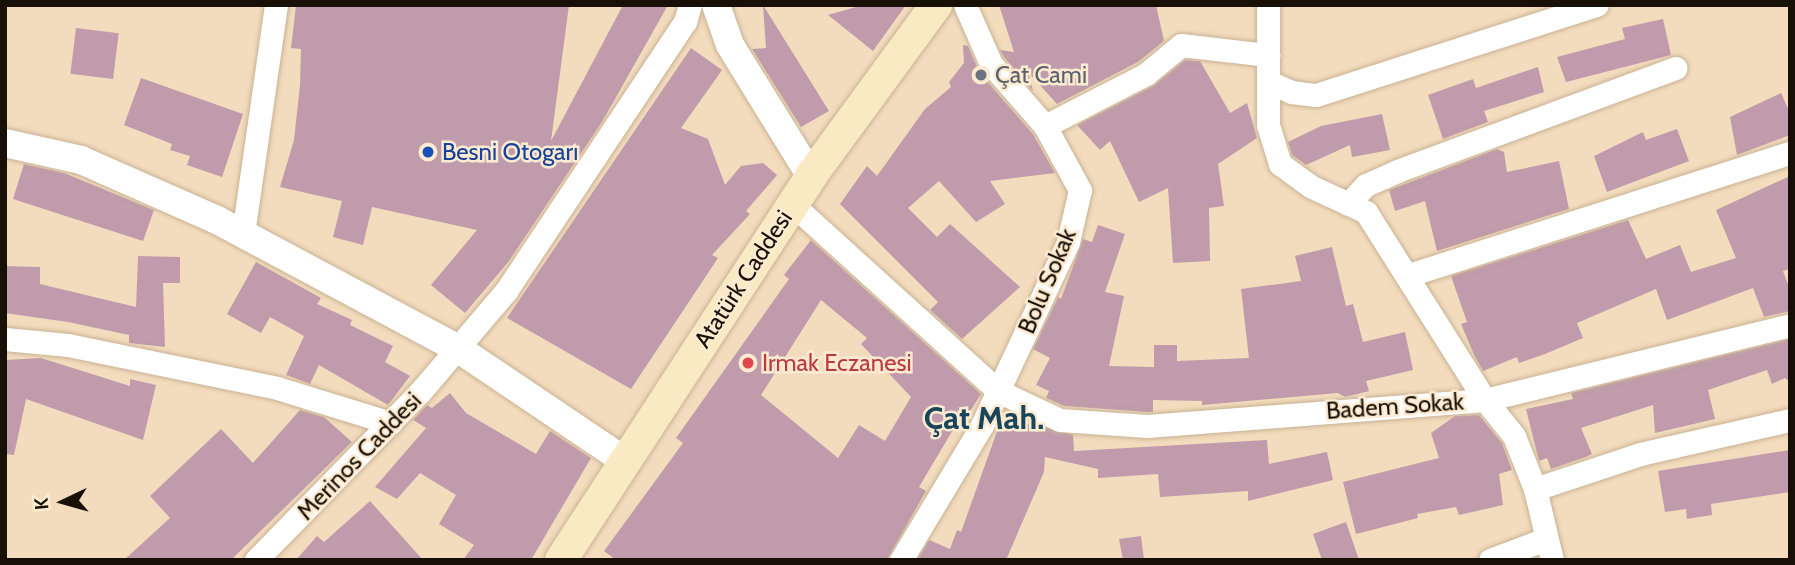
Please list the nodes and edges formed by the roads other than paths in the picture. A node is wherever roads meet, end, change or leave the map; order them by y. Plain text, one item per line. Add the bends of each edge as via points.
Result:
1 (276, 5) edge
2 (690, 5) edge
3 (716, 5) edge
4 (936, 5) edge
5 (965, 5) edge
6 (1268, 5) edge
7 (1597, 5) edge
8 (1268, 55) junction
9 (1676, 68) dead end
10 (1269, 82) junction
11 (1045, 126) junction
12 (5, 144) edge
13 (1790, 153) edge
14 (811, 176) junction
15 (793, 204) junction
16 (1348, 204) junction
17 (243, 234) junction
18 (1409, 275) junction
19 (1790, 325) edge
20 (5, 339) edge
21 (457, 348) junction
22 (998, 391) junction
23 (1485, 400) junction
24 (1790, 420) edge
25 (391, 423) junction
26 (625, 461) junction
27 (1535, 489) junction
28 (1549, 549) edge
29 (256, 560) edge
30 (561, 560) edge
31 (901, 560) edge
32 (1490, 560) edge

1 - 17 street
2 - 21 street, Merinos Caddesi via 685,22 506,291
3 - 14 street via 730,46
4 - 14 main road, Atatürk Caddesi
5 - 11 street, Bolu Sokak via 991,64
6 - 8 street
7 - 10 street via 1316,95 1291,92
8 - 10 street
8 - 11 street via 1181,45 1146,74
9 - 16 street via 1397,171 1366,185
10 - 16 street via 1268,125 1280,164 1312,187
11 - 22 street, Bolu Sokak via 1080,190 1068,242
12 - 17 street via 81,160
13 - 18 street
14 - 15 main road, Atatürk Caddesi
15 - 22 street, Badem Sokak
15 - 26 main road, Atatürk Caddesi
16 - 18 street via 1366,212
17 - 21 street
18 - 23 street
19 - 23 street, Badem Sokak
20 - 25 street via 68,345 277,388
21 - 25 street, Merinos Caddesi
21 - 26 street
22 - 23 street, Badem Sokak via 1060,420 1147,426
22 - 31 street, Bolu Sokak
23 - 27 street via 1514,436
24 - 27 street via 1640,454
25 - 29 street, Merinos Caddesi
26 - 30 main road, Atatürk Caddesi
27 - 28 street
28 - 32 street

